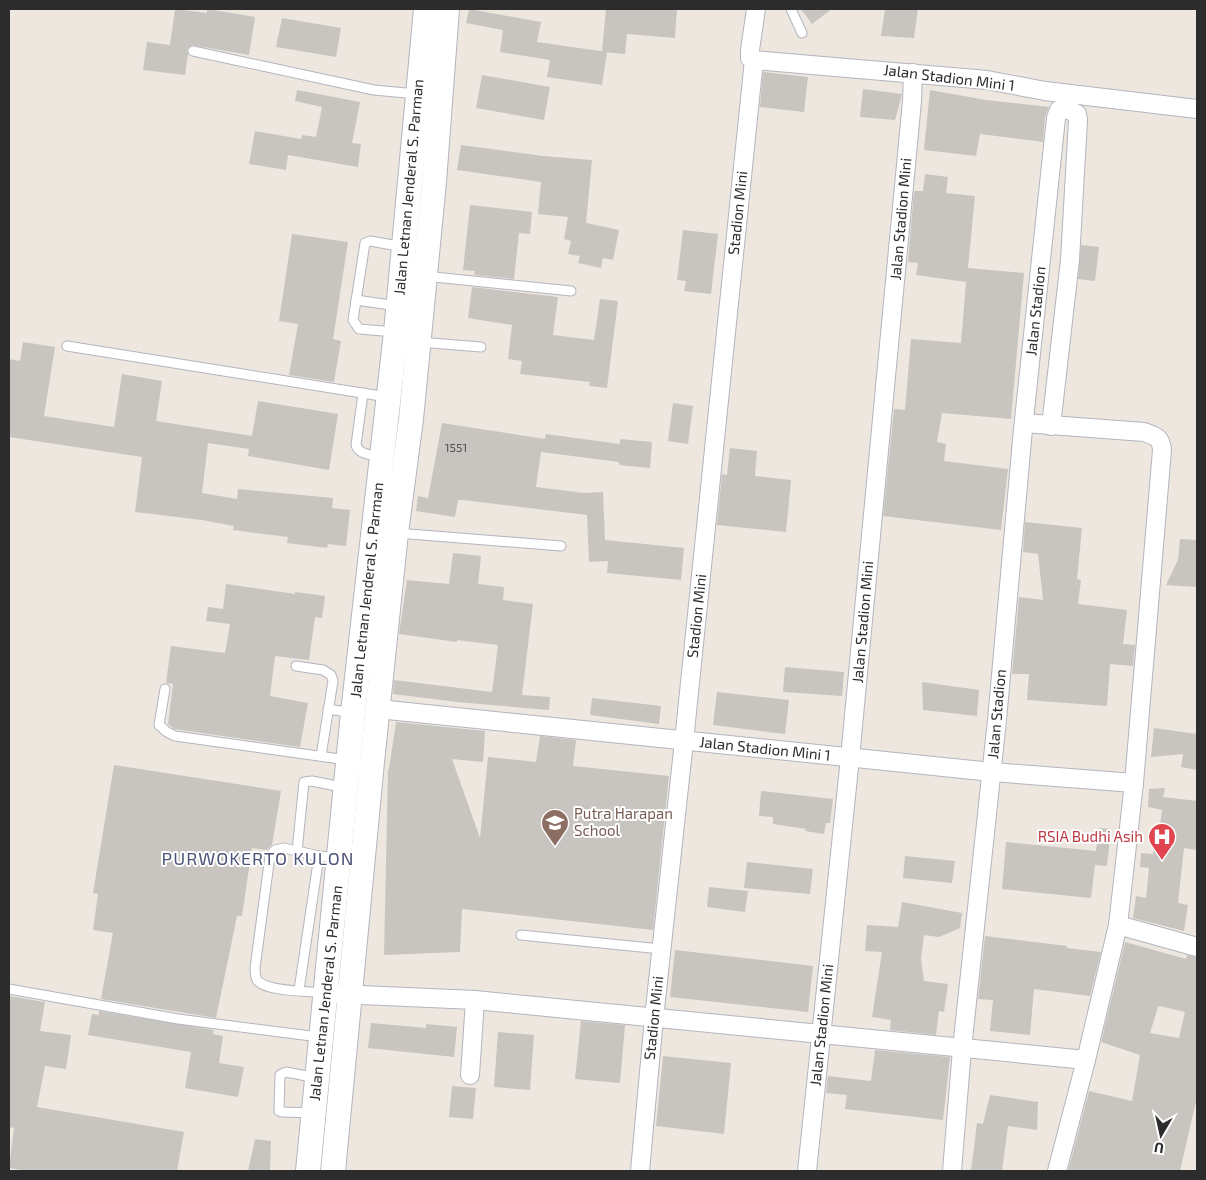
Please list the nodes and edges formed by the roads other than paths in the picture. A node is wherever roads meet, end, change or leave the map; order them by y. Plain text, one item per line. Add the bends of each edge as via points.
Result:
1 (756, 9) edge
2 (790, 9) edge
3 (436, 18) edge
4 (802, 34) dead end
5 (193, 51) dead end
6 (754, 60) junction
7 (913, 73) junction
8 (1045, 91) junction
9 (417, 94) junction
10 (1197, 109) edge
11 (1059, 110) junction
12 (410, 180) junction
13 (434, 182) junction
14 (404, 247) junction
15 (1042, 257) junction
16 (1070, 260) junction
17 (424, 276) junction
18 (571, 291) dead end
19 (356, 300) junction
20 (409, 307) junction
21 (396, 332) junction
22 (418, 342) junction
23 (67, 346) dead end
24 (481, 347) dead end
25 (363, 393) junction
26 (388, 397) junction
27 (1024, 423) junction
28 (1051, 426) junction
29 (382, 456) junction
30 (385, 531) junction
31 (561, 546) dead end
32 (296, 666) dead end
33 (165, 689) dead end
34 (328, 709) junction
35 (387, 710) junction
36 (353, 714) junction
37 (684, 741) junction
38 (322, 756) junction
39 (850, 758) junction
40 (360, 761) junction
41 (992, 772) junction
42 (1134, 783) junction
43 (346, 788) junction
44 (297, 851) junction
45 (329, 857) junction
46 (1118, 925) junction
47 (333, 926) junction
48 (521, 935) dead end
49 (1197, 947) edge
50 (661, 949) junction
51 (9, 989) edge
52 (299, 990) junction
53 (325, 993) junction
54 (350, 996) junction
55 (475, 1000) junction
56 (654, 1018) junction
57 (820, 1035) junction
58 (322, 1037) junction
59 (962, 1049) junction
60 (1086, 1060) junction
61 (470, 1075) dead end
62 (317, 1078) junction
63 (314, 1114) junction
64 (308, 1171) edge
65 (333, 1171) edge
66 (640, 1171) edge
67 (807, 1171) edge
68 (952, 1171) edge
69 (1057, 1171) edge

1 - 6 street via 749,54
2 - 4 lane
3 - 9 street, Jalan Letnan Jenderal S. Parman
3 - 13 street, Jalan Letnan Jenderal S. Parman
5 - 9 lane via 374,90
6 - 7 street, Jalan Stadion Mini 1
6 - 37 street, Stadion Mini
7 - 8 street, Jalan Stadion Mini 1 via 987,80
7 - 39 street, Jalan Stadion Mini
8 - 10 street, Jalan Stadion Mini 1
8 - 11 street, Jalan Stadion
9 - 12 street, Jalan Letnan Jenderal S. Parman
11 - 15 street, Jalan Stadion
11 - 16 street, Jalan Stadion via 1073,111 1078,120
12 - 13 street
12 - 14 street, Jalan Letnan Jenderal S. Parman
13 - 17 street, Jalan Letnan Jenderal S. Parman
14 - 19 lane via 365,243
14 - 20 street, Jalan Letnan Jenderal S. Parman
15 - 16 street, Jalan Stadion
15 - 27 street, Jalan Stadion
16 - 28 street, Jalan Stadion
17 - 18 lane
17 - 20 street, Jalan Letnan Jenderal S. Parman
19 - 20 lane
19 - 21 lane via 353,320 359,329
20 - 21 street, Jalan Letnan Jenderal S. Parman
20 - 22 street, Jalan Letnan Jenderal S. Parman
21 - 26 street, Jalan Letnan Jenderal S. Parman
22 - 24 lane
22 - 30 street, Jalan Letnan Jenderal S. Parman via 411,418
23 - 25 lane
25 - 26 lane
25 - 29 lane via 356,445 361,452
26 - 29 street, Jalan Letnan Jenderal S. Parman
27 - 28 street
27 - 41 street, Jalan Stadion
28 - 42 street via 1144,432 1158,437 1161,443
29 - 30 street, Jalan Letnan Jenderal S. Parman
30 - 31 lane
30 - 35 street, Jalan Letnan Jenderal S. Parman
30 - 36 street, Jalan Letnan Jenderal S. Parman
32 - 34 lane via 323,670 331,675
33 - 38 lane via 159,724 175,736
34 - 36 lane
34 - 38 lane
35 - 37 street, Jalan Stadion Mini 1
35 - 40 street, Jalan Letnan Jenderal S. Parman
36 - 40 street, Jalan Letnan Jenderal S. Parman
37 - 39 street, Jalan Stadion Mini 1
37 - 50 street, Stadion Mini
38 - 40 lane
39 - 41 street, Jalan Stadion Mini 1
39 - 57 street, Jalan Stadion Mini
40 - 43 street, Jalan Letnan Jenderal S. Parman
40 - 47 street, Jalan Letnan Jenderal S. Parman
41 - 42 street, Jalan Stadion Mini 1
41 - 59 street, Jalan Stadion
42 - 46 street
43 - 44 lane via 312,780 304,782
43 - 45 street, Jalan Letnan Jenderal S. Parman
44 - 45 lane
44 - 52 lane via 279,848 270,856 255,977 269,987
45 - 47 street, Jalan Letnan Jenderal S. Parman
46 - 49 street
46 - 60 street
47 - 52 lane
47 - 53 street, Jalan Letnan Jenderal S. Parman
47 - 54 street, Jalan Letnan Jenderal S. Parman
48 - 50 lane
50 - 56 street, Stadion Mini
51 - 58 lane via 178,1019
52 - 53 lane
53 - 54 street
53 - 58 street, Jalan Letnan Jenderal S. Parman
54 - 55 street
54 - 65 street, Jalan Letnan Jenderal S. Parman
55 - 56 street
55 - 61 street
56 - 57 street
56 - 66 street, Stadion Mini
57 - 59 street
57 - 67 street, Jalan Stadion Mini
58 - 62 street, Jalan Letnan Jenderal S. Parman
59 - 60 street
59 - 68 street, Jalan Stadion
60 - 69 street
62 - 63 street, Jalan Letnan Jenderal S. Parman
62 - 63 lane via 286,1072 280,1075 279,1111
63 - 64 street, Jalan Letnan Jenderal S. Parman

